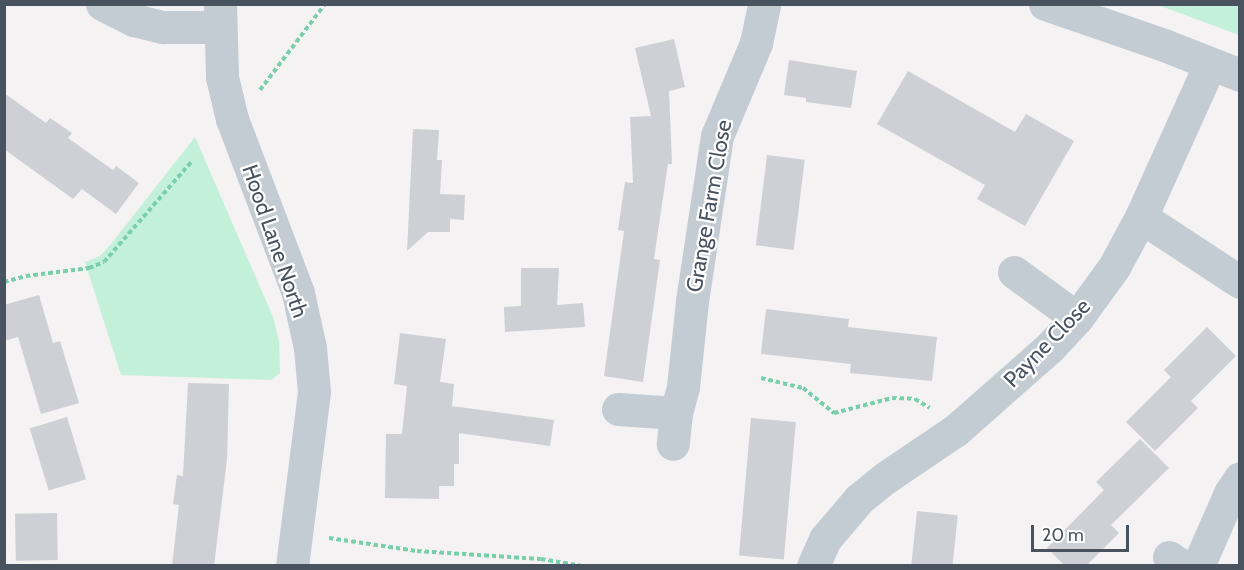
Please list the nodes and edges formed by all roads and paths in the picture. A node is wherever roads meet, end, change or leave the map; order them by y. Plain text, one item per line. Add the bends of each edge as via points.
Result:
1 (102, 4) edge
2 (325, 4) edge
3 (764, 4) edge
4 (1045, 4) edge
5 (219, 16) edge
6 (1209, 64) junction
7 (1239, 75) edge
8 (255, 96) dead end
9 (192, 160) dead end
10 (1141, 217) junction
11 (1014, 272) dead end
12 (4, 282) edge
13 (1239, 282) edge
14 (1077, 318) junction
15 (761, 378) dead end
16 (618, 409) dead end
17 (956, 430) junction
18 (1239, 478) edge
19 (294, 550) edge
20 (1183, 563) edge
21 (582, 566) edge
22 (813, 566) edge

1 - 5 street, Hood Lane North via 134,20 163,27
2 - 8 path
3 - 16 street, Grange Farm Close via 756,43 717,136 674,428
4 - 6 street
5 - 19 street, Hood Lane North via 222,77 232,120 298,293 310,348 314,392
6 - 7 street
6 - 10 street, Payne Close
9 - 12 path via 104,262
10 - 13 street
10 - 14 street, Payne Close via 1114,267
11 - 14 street
14 - 17 street, Payne Close
15 - 17 path via 803,388 834,413 892,398 915,399
17 - 22 street, Payne Close via 859,500 825,539
18 - 20 street
19 - 21 path via 417,551 541,559

